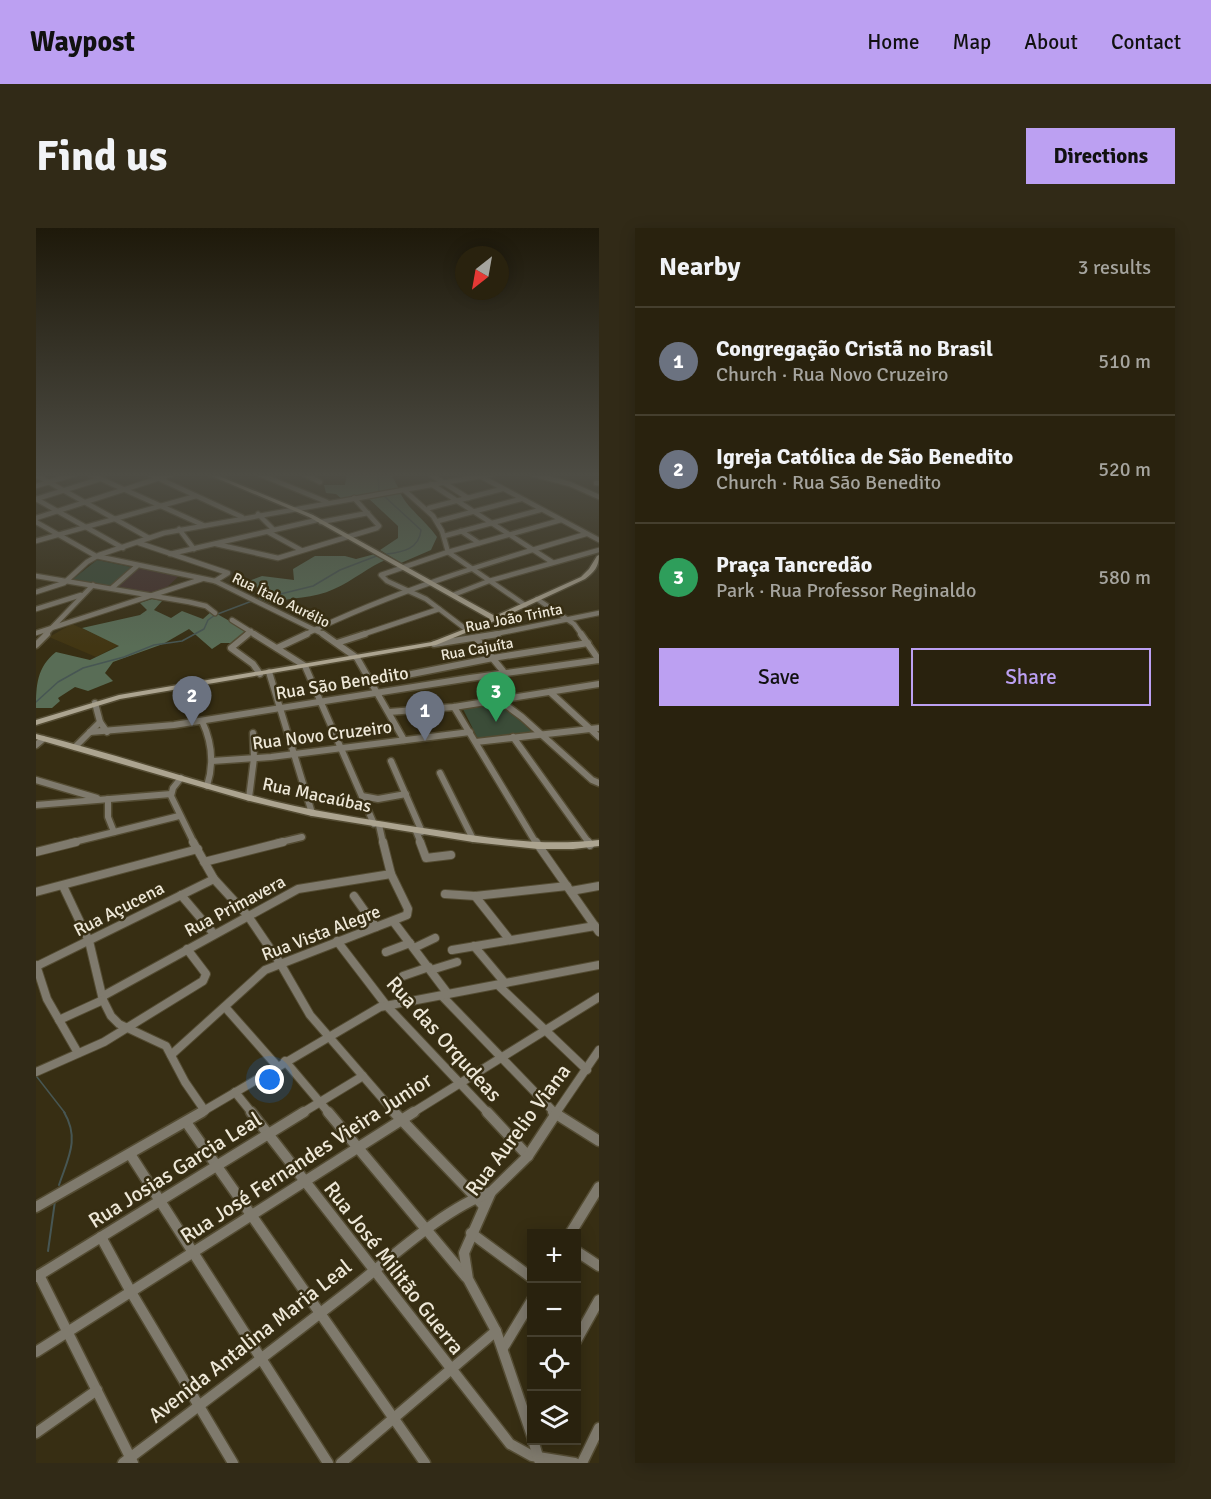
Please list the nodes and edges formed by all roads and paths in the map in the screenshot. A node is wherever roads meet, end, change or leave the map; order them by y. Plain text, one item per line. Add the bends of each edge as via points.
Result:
1 (53, 532) edge
2 (70, 532) edge
3 (95, 532) edge
4 (138, 532) edge
5 (170, 532) edge
6 (181, 532) edge
7 (268, 532) edge
8 (272, 532) edge
9 (340, 532) edge
10 (362, 532) edge
11 (442, 532) edge
12 (459, 532) edge
13 (462, 532) edge
14 (504, 532) edge
15 (521, 532) edge
16 (582, 532) edge
17 (586, 534) junction
18 (58, 535) junction
19 (509, 535) junction
20 (348, 536) junction
21 (444, 536) junction
22 (149, 538) junction
23 (599, 540) edge
24 (36, 541) edge
25 (139, 543) junction
26 (480, 543) junction
27 (216, 544) junction
28 (123, 548) junction
29 (194, 549) junction
30 (532, 549) junction
31 (301, 550) junction
32 (599, 550) edge
33 (448, 552) junction
34 (170, 554) junction
35 (96, 556) junction
36 (598, 560) edge
37 (552, 562) junction
38 (137, 566) junction
39 (405, 567) junction
40 (470, 568) junction
41 (36, 576) edge
42 (205, 578) junction
43 (67, 580) junction
44 (215, 581) junction
45 (430, 581) junction
46 (489, 581) junction
47 (93, 585) junction
48 (112, 588) junction
49 (408, 589) junction
50 (36, 592) edge
51 (84, 594) junction
52 (453, 595) junction
53 (153, 596) junction
54 (537, 599) junction
55 (525, 605) junction
56 (36, 609) edge
57 (439, 609) junction
58 (215, 613) dead end
59 (599, 613) edge
60 (495, 619) junction
61 (232, 620) dead end
62 (569, 620) junction
63 (54, 628) junction
64 (316, 629) junction
65 (467, 630) junction
66 (250, 631) junction
67 (36, 633) edge
68 (476, 638) junction
69 (337, 643) junction
70 (588, 643) junction
71 (37, 644) edge
72 (434, 644) junction
73 (277, 648) junction
74 (357, 658) junction
75 (493, 658) junction
76 (599, 660) edge
77 (305, 666) junction
78 (503, 671) junction
79 (269, 672) junction
80 (260, 674) junction
81 (371, 682) junction
82 (599, 684) edge
83 (550, 692) junction
84 (378, 694) junction
85 (499, 700) junction
86 (321, 702) junction
87 (95, 703) junction
88 (454, 707) junction
89 (280, 709) junction
90 (389, 712) junction
91 (202, 721) junction
92 (100, 722) junction
93 (36, 723) edge
94 (590, 728) junction
95 (599, 728) edge
96 (90, 732) junction
97 (108, 732) junction
98 (470, 732) junction
99 (253, 733) dead end
100 (540, 733) junction
101 (513, 736) junction
102 (599, 737) edge
103 (38, 740) edge
104 (404, 740) junction
105 (476, 742) junction
106 (75, 747) junction
107 (340, 747) junction
108 (294, 754) junction
109 (254, 758) junction
110 (391, 760) dead end
111 (212, 761) junction
112 (440, 773) dead end
113 (181, 778) junction
114 (36, 780) edge
115 (599, 783) edge
116 (207, 786) junction
117 (171, 794) junction
118 (406, 794) junction
119 (362, 796) junction
120 (249, 798) junction
121 (104, 800) junction
122 (36, 805) edge
123 (312, 813) junction
124 (179, 816) junction
125 (376, 825) junction
126 (419, 831) junction
127 (114, 832) junction
128 (302, 837) dead end
129 (473, 839) junction
130 (595, 844) edge
131 (538, 846) junction
132 (198, 849) junction
133 (36, 852) edge
134 (451, 855) dead end
135 (204, 862) junction
136 (391, 874) junction
137 (214, 879) junction
138 (63, 886) junction
139 (599, 886) edge
140 (569, 889) junction
141 (36, 892) edge
142 (445, 894) dead end
143 (181, 895) junction
144 (354, 896) dead end
145 (475, 896) junction
146 (248, 916) junction
147 (393, 921) junction
148 (376, 927) junction
149 (597, 929) edge
150 (214, 934) junction
151 (435, 938) dead end
152 (509, 939) junction
153 (89, 941) junction
154 (337, 941) junction
155 (412, 946) junction
156 (474, 946) junction
157 (187, 949) junction
158 (452, 950) dead end
159 (386, 952) dead end
160 (457, 962) dead end
161 (280, 963) junction
162 (36, 965) edge
163 (599, 965) edge
164 (430, 969) junction
165 (402, 976) dead end
166 (501, 984) junction
167 (445, 995) junction
168 (104, 998) junction
169 (599, 998) edge
170 (386, 1005) junction
171 (225, 1007) junction
172 (59, 1020) junction
173 (127, 1027) junction
174 (544, 1029) junction
175 (328, 1037) junction
176 (599, 1050) edge
177 (78, 1053) junction
178 (171, 1054) junction
179 (501, 1057) junction
180 (281, 1063) junction
181 (587, 1070) junction
182 (36, 1072) edge
183 (363, 1076) junction
184 (458, 1084) junction
185 (235, 1092) junction
186 (319, 1103) junction
187 (205, 1111) junction
188 (556, 1115) junction
189 (401, 1120) junction
190 (186, 1122) junction
191 (268, 1134) junction
192 (599, 1141) edge
193 (356, 1148) junction
194 (130, 1154) junction
195 (528, 1156) junction
196 (216, 1167) junction
197 (304, 1181) junction
198 (599, 1187) edge
199 (491, 1192) junction
200 (474, 1198) junction
201 (160, 1201) junction
202 (484, 1206) junction
203 (36, 1207) edge
204 (251, 1216) junction
205 (573, 1229) edge
206 (426, 1231) junction
207 (471, 1233) junction
208 (101, 1237) junction
209 (193, 1253) junction
210 (581, 1254) edge
211 (599, 1266) edge
212 (375, 1270) junction
213 (527, 1275) edge
214 (37, 1276) edge
215 (468, 1279) junction
216 (131, 1292) junction
217 (599, 1300) edge
218 (527, 1307) edge
219 (321, 1312) junction
220 (496, 1330) junction
221 (67, 1333) junction
222 (578, 1337) edge
223 (503, 1348) junction
224 (36, 1352) edge
225 (262, 1359) junction
226 (451, 1370) junction
227 (97, 1390) junction
228 (199, 1407) junction
229 (393, 1418) junction
230 (527, 1421) edge
231 (599, 1428) edge
232 (36, 1433) edge
233 (537, 1459) edge
234 (129, 1461) edge
235 (233, 1463) edge
236 (328, 1463) edge
237 (341, 1463) edge
238 (425, 1463) edge
239 (575, 1463) edge
240 (582, 1463) edge

1 - 18 street, Rua Ítalo Aurélio
2 - 18 street
3 - 28 street
4 - 22 street
5 - 22 street
6 - 29 street
7 - 27 street
8 - 31 street
9 - 20 street
10 - 20 street
11 - 21 street
12 - 21 street
13 - 26 street
14 - 19 street
15 - 19 street
16 - 17 street
17 - 23 street
17 - 30 street
18 - 24 street
18 - 35 street, Rua Ítalo Aurélio
19 - 26 street
19 - 30 street
20 - 31 street
20 - 39 street
21 - 33 street
22 - 25 street
25 - 28 street
25 - 34 street
26 - 33 street
27 - 29 street
27 - 31 street via 281,557
28 - 35 street
29 - 34 street
30 - 37 street
30 - 40 street
32 - 37 street
33 - 39 street
33 - 40 street
34 - 44 street via 227,572
35 - 38 street, Rua Ítalo Aurélio
35 - 43 street
36 - 54 street via 583,578
37 - 46 street
38 - 42 street, Rua Ítalo Aurélio
38 - 48 street
39 - 45 street
39 - 49 street via 381,576
40 - 45 street
40 - 46 street
41 - 43 street
42 - 44 street, Rua Ítalo Aurélio
42 - 53 street
43 - 47 street
43 - 50 street
44 - 64 street, Rua Ítalo Aurélio
45 - 49 street
45 - 52 street
46 - 52 street
46 - 55 street
47 - 48 street
47 - 51 street
48 - 53 street
49 - 57 street
49 - 64 street
51 - 56 street
51 - 63 street
52 - 60 street
53 - 58 street via 199,604
53 - 63 street
54 - 55 street
54 - 62 street
55 - 60 street
57 - 65 street
57 - 69 street
59 - 62 street, Rua João Trinta
60 - 65 street
61 - 66 street
62 - 68 street, Rua João Trinta
62 - 70 street
63 - 67 street
63 - 71 street
64 - 69 street, Rua Ítalo Aurélio
64 - 73 street
65 - 72 street
66 - 73 street
66 - 80 street via 231,648
68 - 72 street, Rua João Trinta
68 - 75 street
69 - 74 street, Rua Ítalo Aurélio
70 - 75 street, Rua Cajuíta
70 - 76 street
72 - 74 street
73 - 77 street
74 - 77 street
74 - 81 street, Rua Ítalo Aurélio
75 - 78 street
75 - 81 street, Rua Cajuíta
76 - 78 street, Rua São Benedito
77 - 79 street
77 - 86 street
78 - 84 street, Rua São Benedito
79 - 80 street
79 - 89 street
80 - 87 street
81 - 84 street, Rua Ítalo Aurélio
82 - 83 street
83 - 85 street
83 - 94 street
84 - 86 street, Rua São Benedito
84 - 90 street, Rua Ítalo Aurélio
85 - 88 street
85 - 100 street
86 - 89 street, Rua São Benedito
86 - 107 street
87 - 92 street
87 - 93 street
88 - 90 street
88 - 98 street
89 - 91 street, Rua São Benedito
89 - 108 street
90 - 104 street, Rua Ítalo Aurélio
91 - 97 street, Rua São Benedito
91 - 111 street
92 - 96 street
92 - 97 street
94 - 95 street
94 - 100 street
94 - 102 street
96 - 97 street, Rua São Benedito
96 - 106 street
98 - 104 street, Rua Novo Cruzeiro
98 - 105 street
99 - 109 street
100 - 101 street
100 - 115 street
101 - 105 street
101 - 130 street
103 - 106 street, Rua Macaúbas
104 - 107 street, Rua Novo Cruzeiro
105 - 131 street
106 - 113 street, Rua Macaúbas
107 - 108 street, Rua Novo Cruzeiro
107 - 119 street
108 - 109 street, Rua Novo Cruzeiro
108 - 123 street
109 - 111 street, Rua Novo Cruzeiro
109 - 120 street
110 - 118 street
111 - 116 street
112 - 129 street
113 - 116 street, Rua Macaúbas
113 - 117 street
114 - 121 street
116 - 120 street, Rua Macaúbas
117 - 121 street
117 - 124 street
118 - 119 street via 378,799
118 - 126 street
119 - 125 street
120 - 123 street, Rua Macaúbas
121 - 122 street
121 - 127 street
123 - 125 street, Rua Macaúbas
124 - 127 street
124 - 132 street
125 - 126 street, Rua Macaúbas
125 - 136 street
126 - 129 street, Rua Macaúbas
126 - 134 street via 426,858
127 - 133 street
128 - 135 street
129 - 131 street, Rua Macaúbas
130 - 131 street, Rua Macaúbas
131 - 140 street
132 - 135 street
132 - 138 street
135 - 137 street
136 - 146 street, Rua Primavera via 305,887
136 - 147 street, Rua Vista Alegre via 408,909 405,916
137 - 143 street, Rua Açucena
137 - 146 street
138 - 141 street
138 - 153 street
139 - 140 street
140 - 145 street
140 - 149 street
142 - 145 street
143 - 150 street
143 - 153 street, Rua Açucena
144 - 148 street
145 - 152 street
146 - 150 street, Rua Primavera
146 - 161 street
147 - 148 street, Rua Vista Alegre
147 - 155 street
148 - 154 street, Rua Vista Alegre
149 - 152 street
150 - 157 street, Rua Primavera
151 - 155 street
152 - 156 street
153 - 162 street, Rua Açucena
153 - 168 street
154 - 161 street, Rua Vista Alegre
154 - 170 street, Rua das Orqudeas
155 - 159 street
155 - 164 street
156 - 158 street
156 - 166 street
157 - 168 street, Rua Primavera
157 - 173 street via 206,974 205,979
160 - 164 street
161 - 171 street, Rua Vista Alegre via 251,980
161 - 175 street via 310,1015
162 - 172 street
163 - 166 street
164 - 165 street
164 - 167 street
166 - 167 street
166 - 174 street
167 - 170 street
167 - 179 street
168 - 172 street, Rua Primavera
168 - 173 street via 111,1016
169 - 174 street, Rua José Fernandes Vieira Junior
170 - 175 street
170 - 184 street, Rua das Orqudeas
171 - 178 street, Rua Vista Alegre
171 - 180 street
172 - 177 street
173 - 177 street
173 - 178 street via 159,1041
174 - 179 street, Rua José Fernandes Vieira Junior
174 - 181 street
175 - 180 street
175 - 183 street
176 - 181 street, Rua Aurelio Viana
177 - 182 street
178 - 187 street
179 - 184 street, Rua José Fernandes Vieira Junior
179 - 188 street
180 - 185 street
180 - 186 street
181 - 188 street, Rua Aurelio Viana
183 - 186 street, Rua Josias Garcia Leal
183 - 189 street
184 - 189 street, Rua José Fernandes Vieira Junior
184 - 195 street, Rua das Orqudeas
185 - 187 street
185 - 191 street, Rua José Militão Guerra
186 - 191 street, Rua Josias Garcia Leal
186 - 193 street
187 - 190 street
188 - 192 street
188 - 195 street, Rua Aurelio Viana
189 - 193 street, Rua José Fernandes Vieira Junior
189 - 200 street
190 - 194 street
190 - 196 street
191 - 196 street, Rua Josias Garcia Leal
191 - 197 street, Rua José Militão Guerra
193 - 197 street, Rua José Fernandes Vieira Junior
193 - 206 street
194 - 201 street
194 - 203 street
195 - 199 street, Rua Aurelio Viana
196 - 201 street, Rua Josias Garcia Leal
196 - 204 street
197 - 204 street, Rua José Fernandes Vieira Junior
197 - 212 street, Rua José Militão Guerra
198 - 205 street
199 - 200 street, Avenida Antalina Maria Leal
199 - 202 street, Rua Aurelio Viana
200 - 202 street
200 - 206 street, Avenida Antalina Maria Leal
201 - 208 street, Rua Josias Garcia Leal
201 - 209 street
202 - 207 street, Rua Aurelio Viana
204 - 209 street, Rua José Fernandes Vieira Junior
204 - 219 street
206 - 212 street, Avenida Antalina Maria Leal
206 - 215 street
207 - 213 street
207 - 215 street, Rua Aurelio Viana via 464,1252
208 - 214 street, Rua Josias Garcia Leal
208 - 216 street
209 - 216 street, Rua José Fernandes Vieira Junior
209 - 225 street
210 - 211 street
212 - 219 street, Avenida Antalina Maria Leal
212 - 226 street, Rua José Militão Guerra
214 - 221 street
215 - 220 street, Rua Aurelio Viana
216 - 221 street, Rua José Fernandes Vieira Junior
216 - 228 street
217 - 222 street
218 - 223 street
219 - 225 street, Avenida Antalina Maria Leal
219 - 229 street
220 - 223 street, Rua Aurelio Viana
220 - 226 street
221 - 224 street, Rua José Fernandes Vieira Junior
221 - 227 street
223 - 230 street, Rua Aurelio Viana
225 - 228 street, Avenida Antalina Maria Leal
225 - 236 street
226 - 229 street
226 - 233 street, Rua José Militão Guerra via 517,1451
227 - 232 street
227 - 234 street
228 - 234 street, Avenida Antalina Maria Leal
228 - 235 street
229 - 237 street
229 - 238 street
231 - 240 street
233 - 239 street

